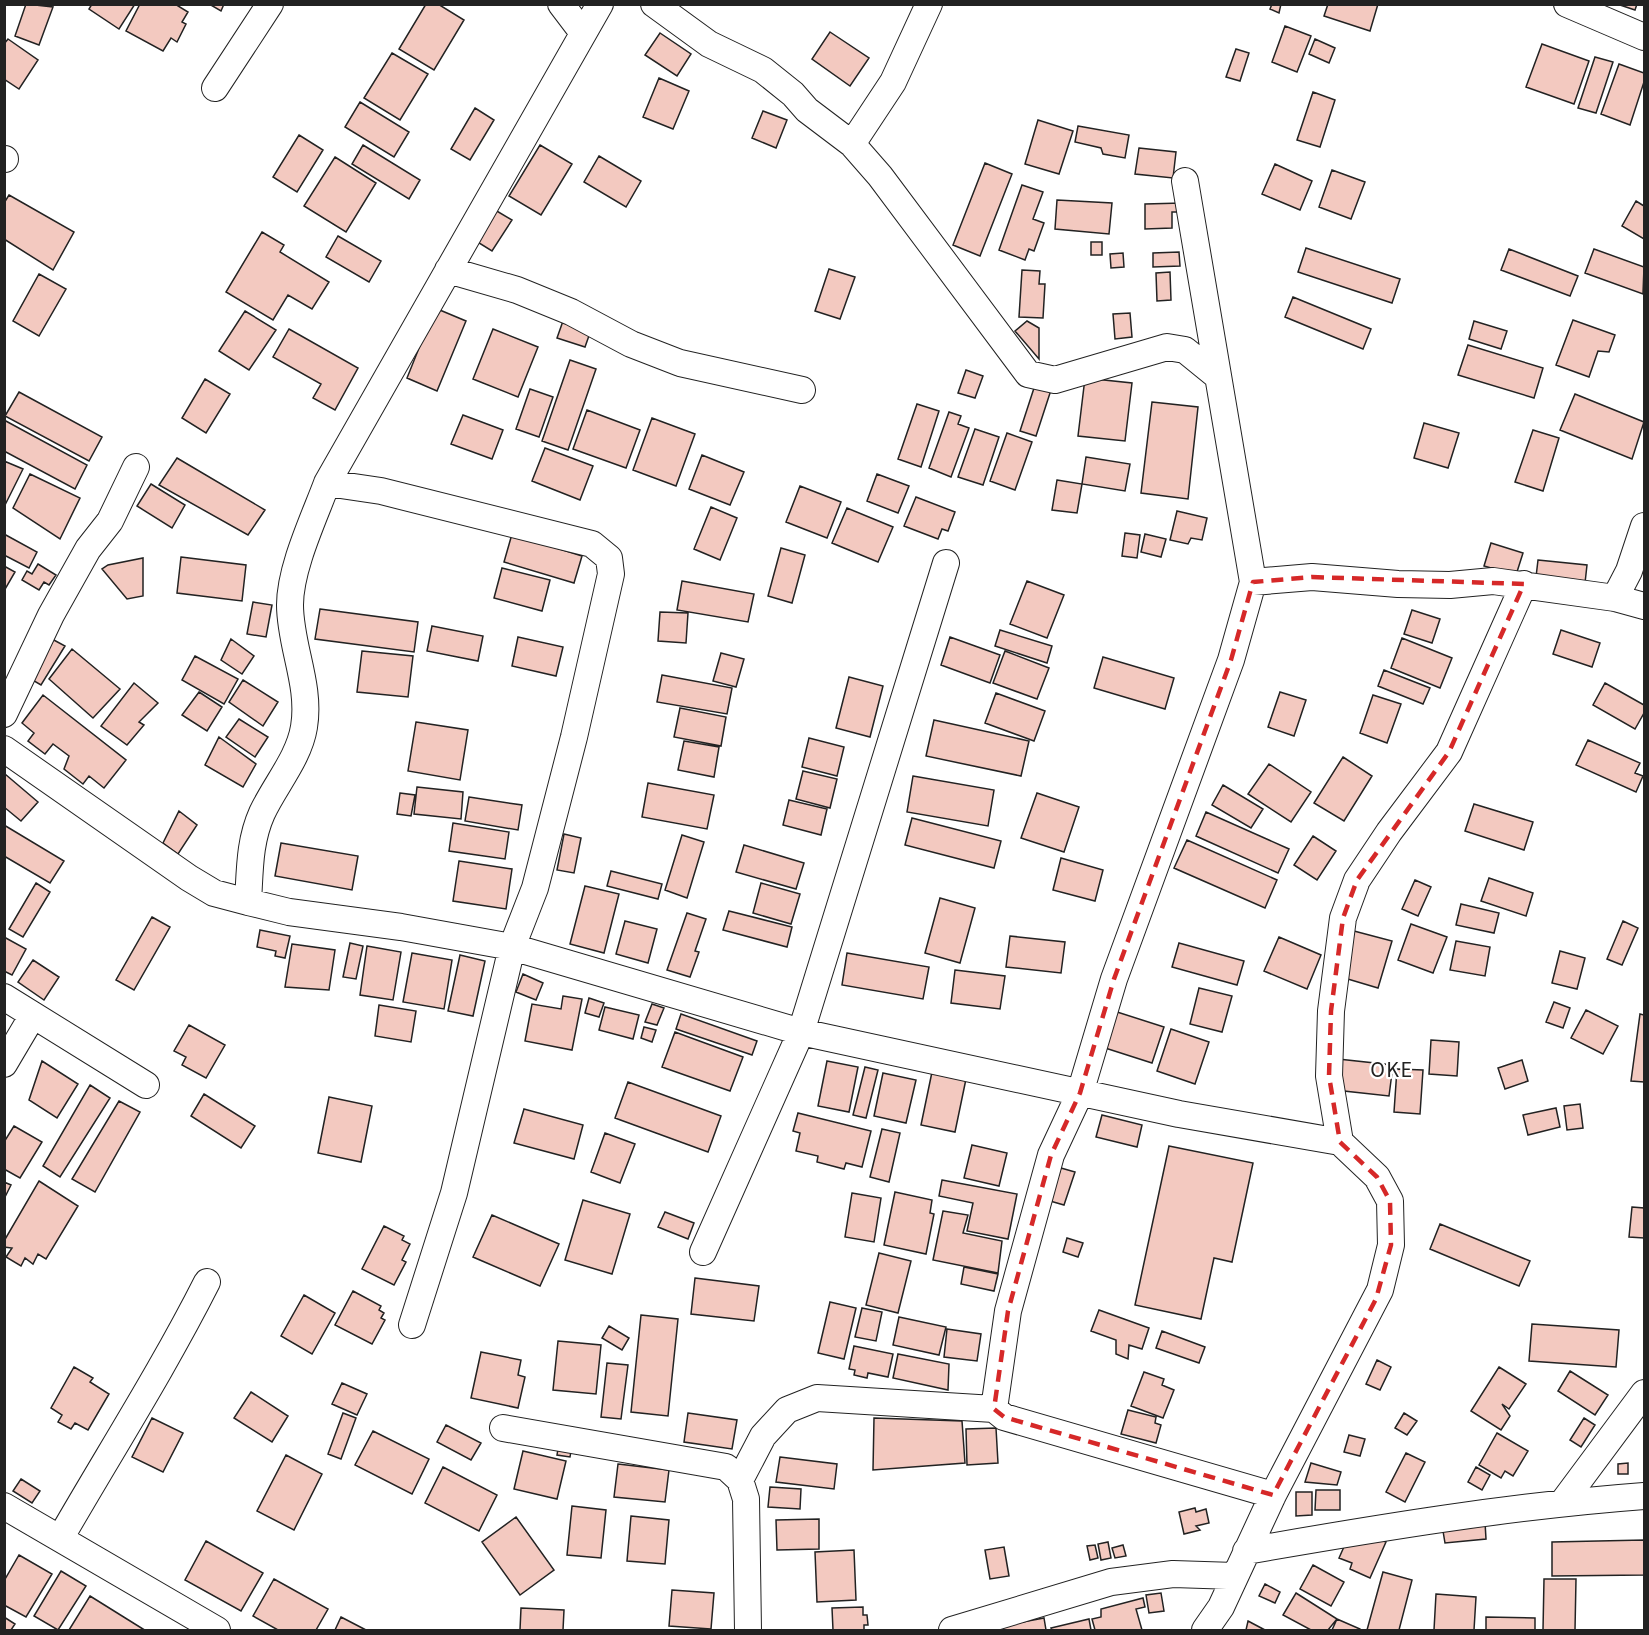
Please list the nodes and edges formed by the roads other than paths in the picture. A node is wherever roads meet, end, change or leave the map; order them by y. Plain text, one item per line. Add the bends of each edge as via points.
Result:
1 (270, 4) edge
2 (561, 4) edge
3 (600, 4) edge
4 (654, 4) edge
5 (929, 4) edge
6 (1567, 4) edge
7 (583, 33) junction
8 (1644, 37) edge
9 (215, 88) dead end
10 (852, 144) junction
11 (1185, 181) dead end
12 (448, 270) junction
13 (1217, 376) junction
14 (802, 390) dead end
15 (136, 467) dead end
16 (327, 483) junction
17 (1644, 526) edge
18 (946, 563) dead end
19 (1253, 582) junction
20 (1524, 584) junction
21 (1615, 598) junction
22 (1644, 606) edge
23 (4, 714) edge
24 (4, 749) edge
25 (248, 902) junction
26 (512, 946) junction
27 (4, 997) edge
28 (33, 1015) junction
29 (801, 1032) junction
30 (4, 1064) edge
31 (146, 1085) dead end
32 (1080, 1093) junction
33 (1340, 1142) junction
34 (703, 1252) dead end
35 (207, 1282) dead end
36 (412, 1325) dead end
37 (1644, 1393) edge
38 (994, 1408) junction
39 (503, 1428) dead end
40 (740, 1480) junction
41 (1273, 1495) junction
42 (1644, 1496) edge
43 (1563, 1502) junction
44 (4, 1506) edge
45 (61, 1537) junction
46 (1246, 1551) junction
47 (1235, 1576) junction
48 (200, 1626) edge
49 (748, 1630) edge
50 (952, 1630) edge
51 (1205, 1630) edge

1 - 9 street
2 - 7 street
3 - 7 street
4 - 10 street via 709,44 763,70
5 - 10 street via 892,82
6 - 8 street
7 - 12 street
10 - 13 street via 1028,374 1055,380 1167,346 1185,350
11 - 13 street
12 - 14 street via 517,290 680,363
12 - 16 street
13 - 19 street
15 - 23 street via 110,520 88,549 51,615
16 - 25 street via 301,553 290,604 295,648 305,684 304,727 296,753 262,813 250,847
16 - 26 street via 381,491 592,544 609,558 611,574 574,737 535,888
17 - 21 street
18 - 29 street
19 - 20 street via 1312,577 1398,585 1493,581
19 - 32 street via 1231,660 1114,979
20 - 21 street
20 - 33 street via 1449,752 1357,880 1343,918 1331,1011 1329,1076
21 - 22 street
24 - 25 street via 189,878 214,893
25 - 26 street via 289,912
26 - 29 street
26 - 36 street via 454,1193
27 - 28 street
28 - 30 street
28 - 31 street
29 - 32 street
29 - 34 street
32 - 33 street
32 - 38 street via 1051,1155 1008,1311
33 - 41 street via 1377,1177 1390,1201 1391,1245 1376,1299
35 - 45 street via 179,1337
37 - 43 street
38 - 40 street via 817,1398 787,1410 763,1436
38 - 41 street via 1004,1417
39 - 40 street via 726,1467
40 - 49 street via 746,1499
41 - 46 street
42 - 43 street
43 - 46 street via 1392,1525
44 - 45 street
45 - 48 street
46 - 47 street
47 - 50 street via 1173,1574 1111,1582
47 - 51 street

